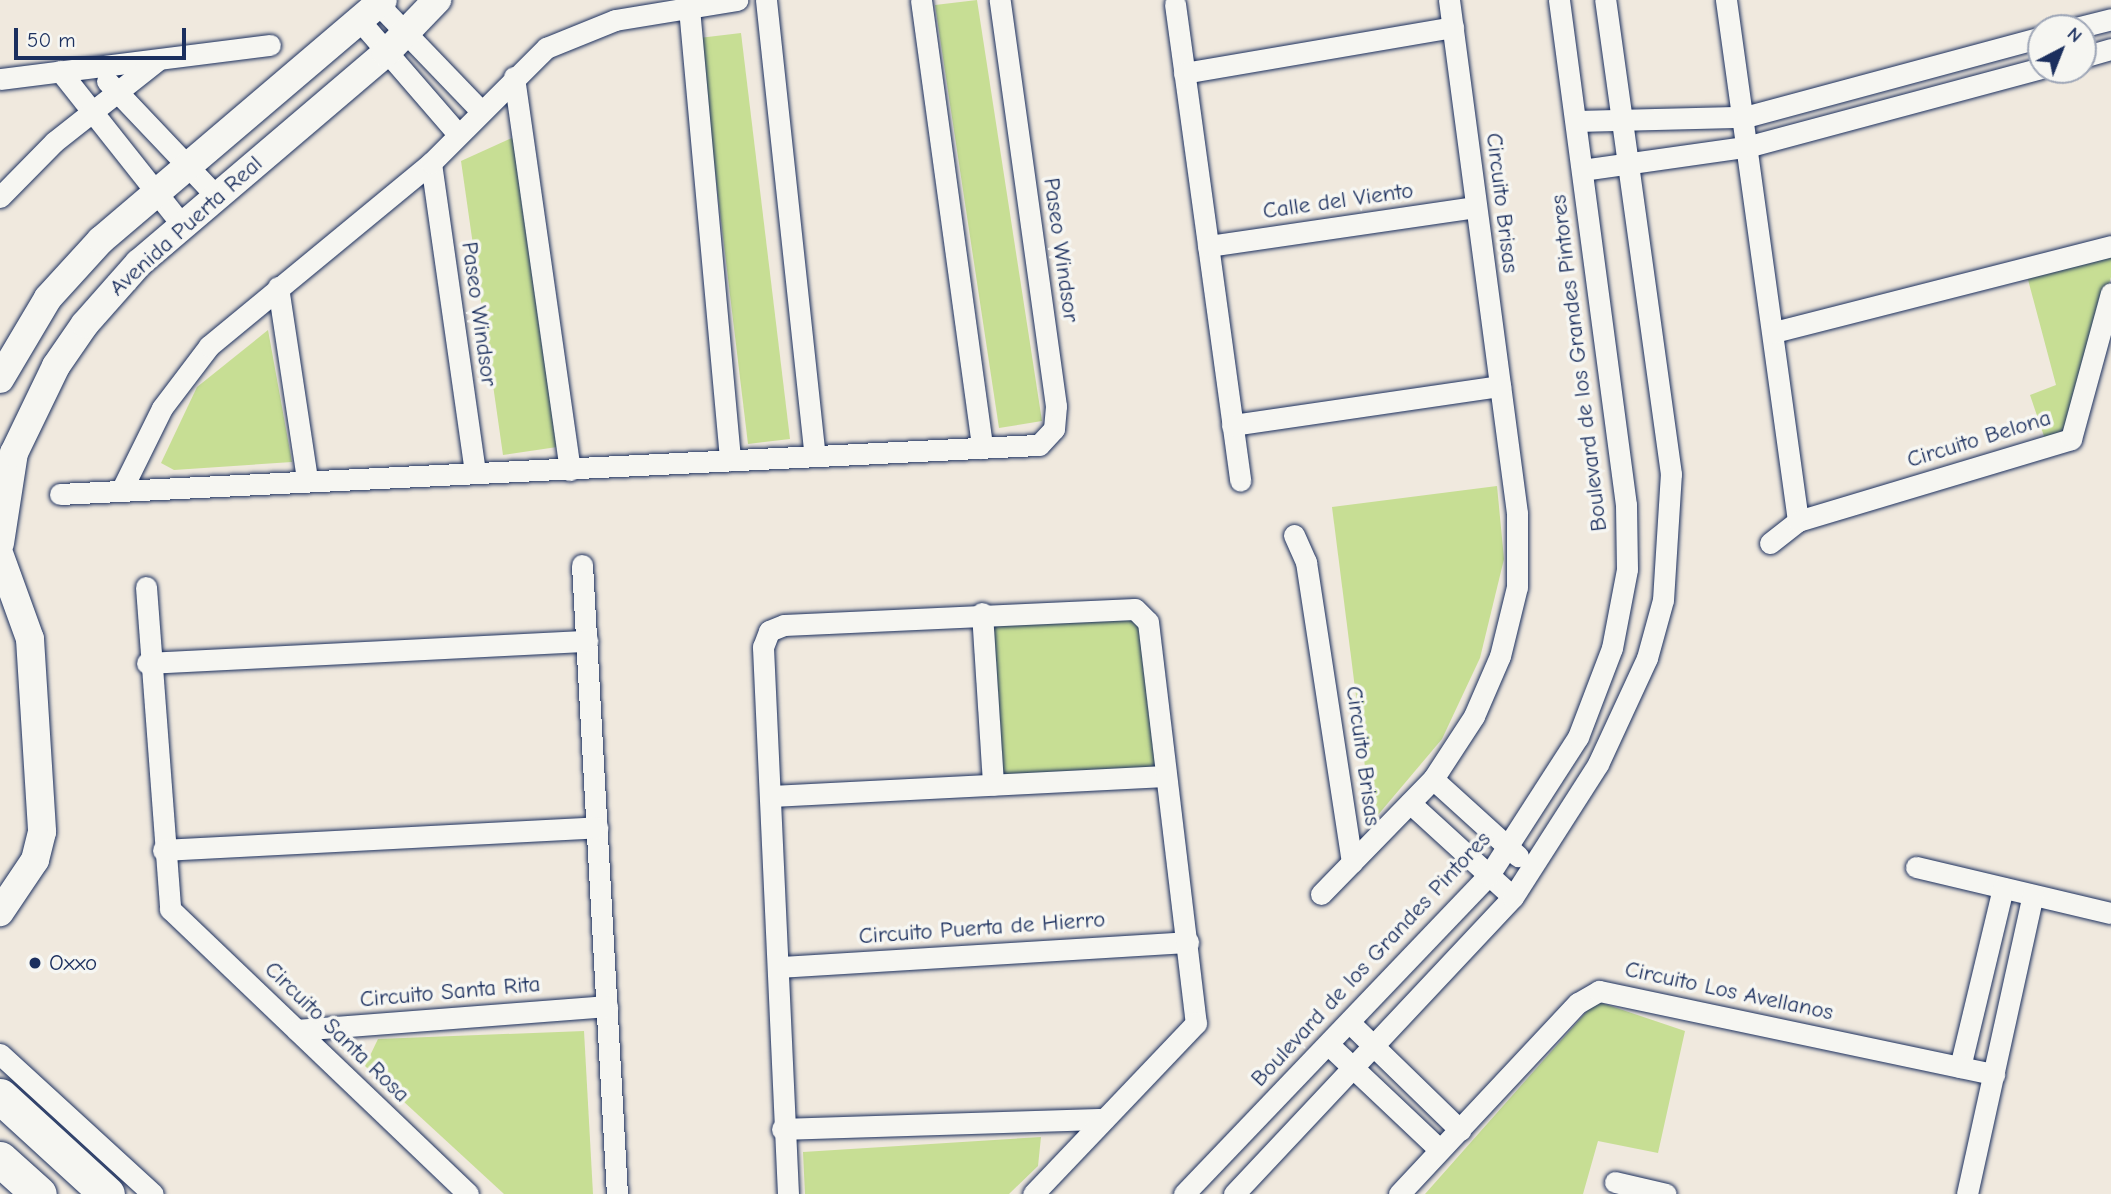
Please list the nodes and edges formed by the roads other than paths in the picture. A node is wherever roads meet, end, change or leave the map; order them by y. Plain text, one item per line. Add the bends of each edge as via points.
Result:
1 (437, 0) edge
2 (737, 0) edge
3 (766, 0) edge
4 (921, 0) edge
5 (1000, 0) edge
6 (1448, 0) edge
7 (1559, 0) edge
8 (1605, 0) edge
9 (1726, 0) edge
10 (1175, 4) dead end
11 (689, 8) junction
12 (374, 9) edge
13 (1453, 27) junction
14 (405, 33) junction
15 (2027, 41) edge
16 (270, 46) dead end
17 (386, 53) junction
18 (159, 59) junction
19 (93, 67) junction
20 (61, 71) junction
21 (2027, 72) edge
22 (1184, 73) junction
23 (514, 77) junction
24 (0, 79) edge
25 (116, 90) junction
26 (92, 110) junction
27 (481, 110) junction
28 (1745, 117) junction
29 (1621, 120) junction
30 (1576, 121) junction
31 (457, 133) junction
32 (1750, 146) junction
33 (431, 163) junction
34 (1628, 164) junction
35 (186, 165) junction
36 (1582, 170) junction
37 (155, 191) junction
38 (216, 196) junction
39 (0, 197) edge
40 (1475, 207) junction
41 (182, 225) junction
42 (1208, 246) junction
43 (2111, 246) edge
44 (278, 288) junction
45 (2111, 293) edge
46 (1774, 332) junction
47 (0, 379) edge
48 (1500, 386) junction
49 (1232, 425) junction
50 (982, 449) junction
51 (815, 456) junction
52 (730, 460) junction
53 (570, 470) junction
54 (475, 472) junction
55 (307, 479) junction
56 (1240, 481) dead end
57 (121, 491) junction
58 (60, 494) dead end
59 (2, 495) edge
60 (1798, 521) junction
61 (1294, 535) dead end
62 (0, 543) edge
63 (1770, 543) dead end
64 (0, 556) edge
65 (582, 565) dead end
66 (146, 587) dead end
67 (982, 613) junction
68 (11, 617) edge
69 (587, 641) junction
70 (147, 663) junction
71 (1164, 776) junction
72 (1433, 779) junction
73 (993, 785) junction
74 (772, 796) junction
75 (1410, 803) junction
76 (597, 827) junction
77 (1510, 848) junction
78 (163, 850) junction
79 (1352, 862) junction
80 (1916, 867) dead end
81 (1533, 870) junction
82 (1489, 875) junction
83 (2003, 888) junction
84 (1321, 894) dead end
85 (2033, 895) junction
86 (1513, 897) junction
87 (0, 912) edge
88 (2111, 913) edge
89 (1188, 942) junction
90 (780, 967) junction
91 (607, 1006) junction
92 (1352, 1025) junction
93 (297, 1030) junction
94 (1330, 1046) junction
95 (1375, 1048) junction
96 (0, 1054) edge
97 (1960, 1066) junction
98 (1354, 1069) junction
99 (1994, 1074) junction
100 (0, 1096) edge
101 (1104, 1118) junction
102 (782, 1129) junction
103 (1460, 1129) junction
104 (1440, 1150) junction
105 (0, 1158) edge
106 (1615, 1182) dead end
107 (39, 1194) edge
108 (107, 1194) edge
109 (153, 1194) edge
110 (468, 1194) edge
111 (617, 1194) edge
112 (788, 1194) edge
113 (1033, 1194) edge
114 (1184, 1194) edge
115 (1234, 1194) edge
116 (1399, 1194) edge
117 (1666, 1194) edge
118 (1967, 1194) edge

1 - 14 street, Avenida Puerta Real
2 - 11 street
3 - 51 street
4 - 50 street
5 - 50 street, Paseo Windsor via 1056,406 1054,429 1040,445
6 - 13 street, Circuito Brisas
7 - 30 street, Boulevard de los Grandes Pintores
8 - 29 street
9 - 28 street
10 - 22 street
11 - 23 street via 581,29 546,48
11 - 52 street
12 - 14 street
12 - 17 street
12 - 35 street, Avenida Puerta Real
13 - 22 street
13 - 40 street, Circuito Brisas
14 - 17 street, Avenida Puerta Real
14 - 27 street
15 - 28 street
16 - 18 street
17 - 31 street
17 - 38 street, Avenida Puerta Real
18 - 19 street
18 - 25 street
19 - 20 street
19 - 25 street
20 - 24 street
20 - 26 street
21 - 32 street
22 - 42 street
23 - 27 street
23 - 53 street
25 - 26 street
25 - 35 street
26 - 37 street
26 - 39 street
27 - 31 street
28 - 29 street
28 - 32 street
29 - 30 street
29 - 34 street
30 - 36 street, Boulevard de los Grandes Pintores
31 - 33 street
32 - 34 street
32 - 46 street
33 - 44 street
33 - 54 street, Paseo Windsor
34 - 36 street
34 - 81 street via 1671,474 1663,600 1630,699
35 - 37 street, Avenida Puerta Real
35 - 38 street
36 - 77 street, Boulevard de los Grandes Pintores via 1626,505 1626,569 1598,691 1551,787
37 - 41 street
37 - 47 street, Avenida Puerta Real via 48,298
38 - 41 street, Avenida Puerta Real
40 - 42 street, Calle del Viento
40 - 48 street, Circuito Brisas
41 - 59 street, Avenida Puerta Real via 112,291 56,366 14,453
42 - 49 street
43 - 46 street
44 - 55 street
44 - 57 street via 236,319 184,377
45 - 60 street, Circuito Belona via 2071,439
46 - 60 street
48 - 49 street
48 - 72 street, Circuito Brisas via 1517,513 1517,587 1500,656 1474,716
49 - 56 street
50 - 51 street, Paseo Windsor
51 - 52 street, Paseo Windsor
52 - 53 street, Paseo Windsor
53 - 54 street, Paseo Windsor
54 - 55 street, Paseo Windsor
55 - 57 street, Paseo Windsor
57 - 58 street, Paseo Windsor
59 - 62 street, Avenida Puerta Real
60 - 63 street, Circuito Belona
61 - 79 street, Circuito Brisas via 1306,562
64 - 68 street
65 - 69 street
66 - 70 street
67 - 71 street via 1143,612
67 - 73 street
67 - 74 street via 769,631 763,648
68 - 87 street via 30,639 42,832 35,860
69 - 70 street
69 - 76 street
70 - 78 street
71 - 73 street
71 - 89 street
72 - 75 street, Circuito Brisas
72 - 77 street
73 - 74 street
74 - 90 street
75 - 79 street, Circuito Brisas
75 - 82 street, Circuito Brisas
76 - 78 street
76 - 91 street
77 - 81 street
77 - 82 street, Boulevard de los Grandes Pintores
78 - 93 street, Circuito Santa Rosa via 170,909
79 - 84 street, Circuito Brisas
80 - 83 street
81 - 86 street
82 - 86 street, Circuito Brisas
82 - 92 street, Boulevard de los Grandes Pintores
83 - 85 street
83 - 97 street
85 - 88 street
85 - 99 street
86 - 95 street
89 - 90 street, Circuito Puerta de Hierro
89 - 101 street via 1196,1023
90 - 102 street
91 - 93 street, Circuito Santa Rita
91 - 111 street
92 - 94 street, Boulevard de los Grandes Pintores
92 - 95 street
93 - 110 street, Circuito Santa Rosa
94 - 98 street
94 - 114 street, Boulevard de los Grandes Pintores
95 - 98 street
95 - 103 street
96 - 109 street
97 - 99 street, Circuito Los Avellanos
97 - 103 street, Circuito Los Avellanos via 1599,991 1578,1003
98 - 104 street
98 - 115 street
99 - 118 street
100 - 108 main road
101 - 102 street
101 - 113 street
102 - 112 street
103 - 104 street, Circuito Los Avellanos
104 - 116 street, Circuito Los Avellanos
105 - 107 main road
106 - 117 street

